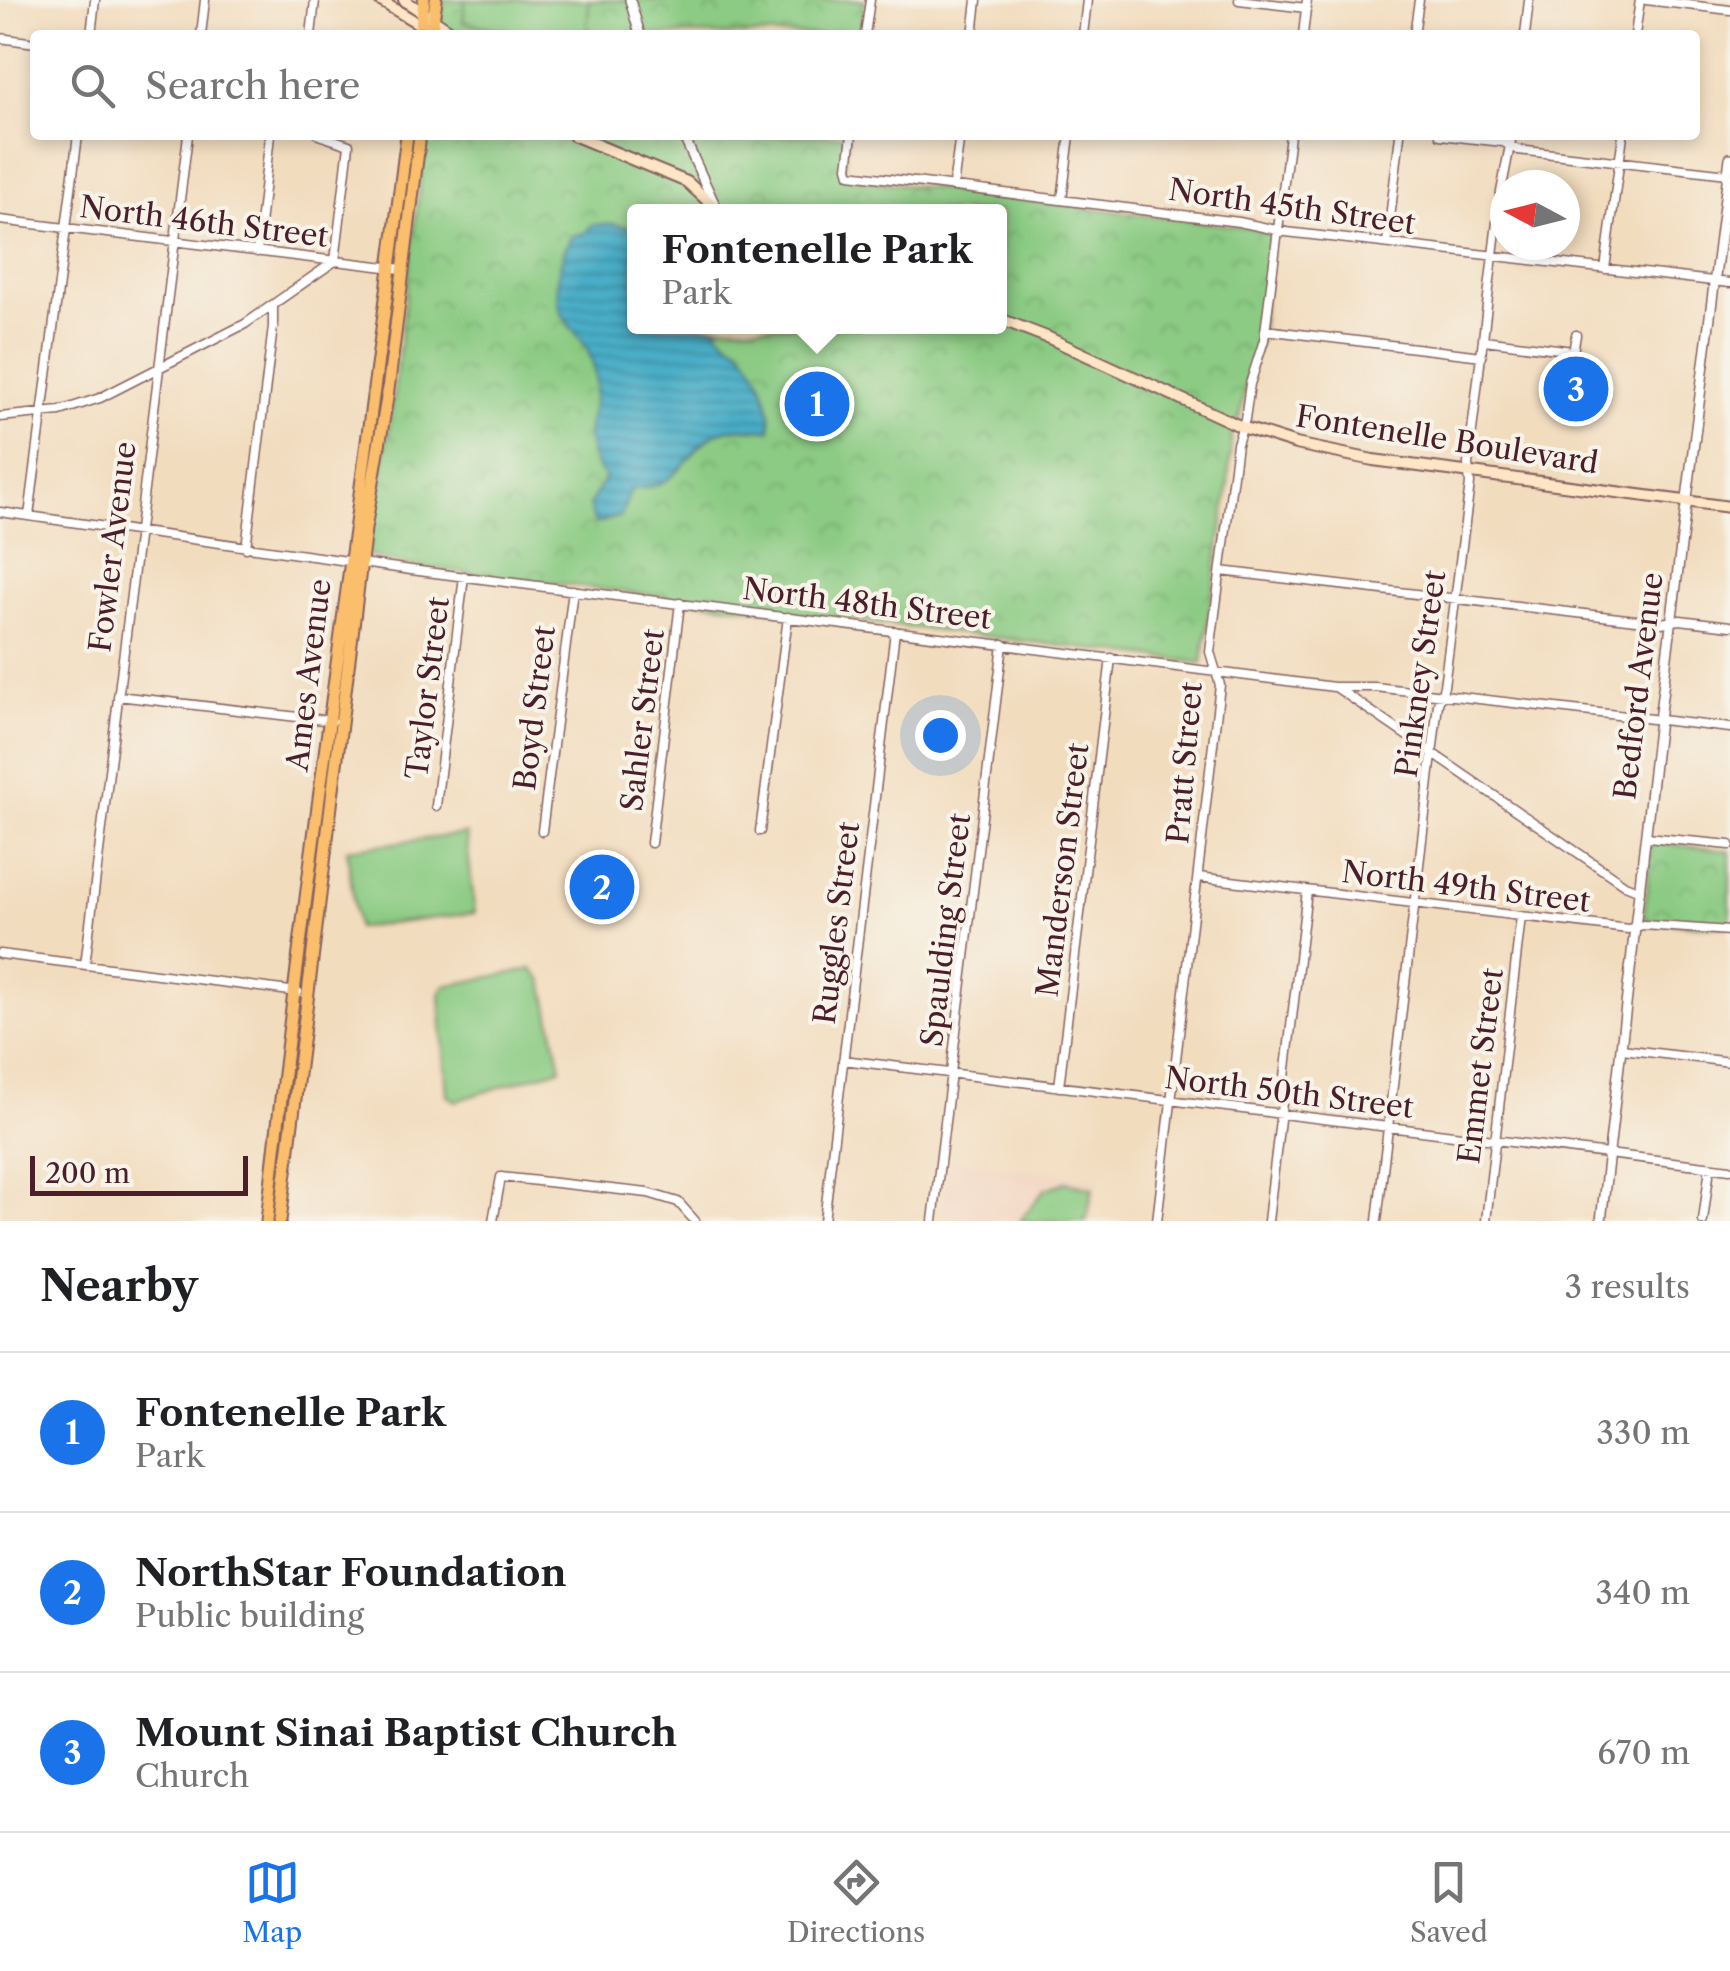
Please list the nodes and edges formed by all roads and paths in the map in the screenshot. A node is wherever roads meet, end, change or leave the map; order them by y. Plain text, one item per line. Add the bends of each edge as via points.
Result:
1 (95, 0) edge
2 (205, 0) edge
3 (315, 0) edge
4 (380, 0) edge
5 (404, 0) edge
6 (436, 0) edge
7 (630, 0) edge
8 (870, 0) edge
9 (977, 0) edge
10 (1087, 0) edge
11 (1239, 0) edge
12 (1419, 0) edge
13 (1529, 0) edge
14 (1643, 0) edge
15 (1307, 4) edge
16 (1730, 10) edge
17 (428, 24) edge
18 (92, 30) edge
19 (202, 30) edge
20 (312, 30) edge
21 (639, 30) edge
22 (866, 30) edge
23 (973, 30) edge
24 (1083, 30) edge
25 (1304, 30) edge
26 (1415, 30) edge
27 (1525, 30) edge
28 (1636, 30) edge
29 (0, 38) edge
30 (30, 42) edge
31 (77, 140) edge
32 (187, 140) edge
33 (269, 140) edge
34 (334, 140) edge
35 (408, 140) edge
36 (408, 140) edge
37 (419, 140) edge
38 (585, 140) edge
39 (685, 140) edge
40 (851, 140) edge
41 (959, 140) edge
42 (1069, 140) edge
43 (1289, 140) edge
44 (1399, 140) edge
45 (1484, 140) edge
46 (1512, 140) edge
47 (1623, 140) edge
48 (1511, 146) junction
49 (1730, 158) edge
50 (1620, 162) junction
51 (698, 168) junction
52 (1506, 170) edge
53 (1728, 174) edge
54 (687, 182) junction
55 (953, 187) junction
56 (412, 198) junction
57 (1062, 200) junction
58 (713, 204) edge
59 (716, 204) edge
60 (0, 220) edge
61 (66, 228) junction
62 (1278, 230) junction
63 (175, 241) junction
64 (1386, 243) junction
65 (257, 252) junction
66 (1490, 256) edge
67 (1494, 260) edge
68 (1528, 260) edge
69 (334, 261) junction
70 (396, 269) junction
71 (1605, 269) junction
72 (1714, 282) junction
73 (1730, 284) edge
74 (273, 305) junction
75 (1007, 322) edge
76 (1265, 330) junction
77 (1576, 335) dead end
78 (1484, 340) junction
79 (1573, 350) junction
80 (1482, 356) junction
81 (1572, 364) dead end
82 (158, 369) junction
83 (42, 414) junction
84 (0, 417) edge
85 (1242, 427) junction
86 (1469, 472) junction
87 (1687, 502) junction
88 (1730, 507) edge
89 (0, 512) edge
90 (30, 516) junction
91 (137, 532) junction
92 (246, 548) junction
93 (354, 562) junction
94 (1221, 570) junction
95 (464, 576) junction
96 (572, 590) junction
97 (1455, 599) junction
98 (680, 604) junction
99 (788, 617) junction
100 (1672, 622) junction
101 (1730, 626) edge
102 (895, 631) junction
103 (1003, 644) junction
104 (1111, 658) junction
105 (1217, 671) junction
106 (1334, 687) junction
107 (1441, 695) junction
108 (118, 696) junction
109 (1659, 720) junction
110 (335, 721) junction
111 (1730, 728) edge
112 (1432, 754) junction
113 (436, 806) dead end
114 (542, 831) dead end
115 (760, 831) dead end
116 (1647, 836) junction
117 (651, 843) dead end
118 (1730, 846) edge
119 (1198, 877) junction
120 (1308, 890) junction
121 (1640, 891) junction
122 (1414, 903) junction
123 (1522, 916) junction
124 (1636, 927) junction
125 (1729, 934) edge
126 (0, 954) edge
127 (85, 965) junction
128 (302, 993) junction
129 (1622, 1049) junction
130 (843, 1060) junction
131 (1730, 1062) edge
132 (951, 1074) junction
133 (1059, 1087) junction
134 (1171, 1101) junction
135 (1281, 1114) junction
136 (1388, 1128) junction
137 (1495, 1140) junction
138 (1609, 1154) junction
139 (1710, 1166) junction
140 (1730, 1169) edge
141 (694, 1220) edge
142 (268, 1221) edge
143 (280, 1221) edge
144 (492, 1221) edge
145 (824, 1221) edge
146 (933, 1221) edge
147 (1157, 1221) edge
148 (1268, 1221) edge
149 (1377, 1221) edge
150 (1486, 1221) edge
151 (1601, 1221) edge
152 (1703, 1221) edge

1 - 18 street
2 - 19 street
3 - 20 street
4 - 17 main road
5 - 17 main road
6 - 17 main road
7 - 21 street
8 - 22 street
9 - 23 street
10 - 24 street
11 - 15 street
12 - 26 street
13 - 27 street
14 - 16 street
14 - 28 street
15 - 25 street
29 - 30 street
31 - 61 street
32 - 63 street, Fowler Avenue
33 - 65 street
34 - 69 street via 349,145
35 - 56 main road
36 - 70 main road, Ames Avenue
37 - 56 main road, Ames Avenue
38 - 54 main road
39 - 51 street
40 - 55 street, North 45th Street via 848,172
41 - 55 street
42 - 57 street
43 - 62 street, Pratt Street
44 - 64 street
45 - 48 street
46 - 48 street, Pinkney Street
47 - 50 street
48 - 50 street
48 - 52 street, Pinkney Street
49 - 53 street, Bedford Avenue
50 - 53 street
50 - 71 street
51 - 54 street
51 - 59 street
53 - 72 street, Bedford Avenue
54 - 58 main road
55 - 57 street, North 45th Street
56 - 70 main road, Ames Avenue
57 - 62 street, North 45th Street
60 - 61 street, North 46th Street
61 - 63 street, North 46th Street
61 - 83 street
62 - 64 street, North 45th Street
62 - 76 street, Pratt Street
63 - 65 street, North 46th Street
63 - 82 street, Fowler Avenue
64 - 66 street, North 45th Street
65 - 69 street, North 46th Street
67 - 78 street, Pinkney Street
68 - 71 street, North 45th Street
69 - 70 street, North 46th Street
69 - 74 street
70 - 93 main road, Ames Avenue
71 - 72 street, North 45th Street
72 - 73 street, North 45th Street
72 - 87 street, Bedford Avenue
74 - 82 street
74 - 92 street
75 - 85 main road, Fontenelle Boulevard
76 - 80 street
76 - 85 street, Pratt Street
77 - 79 street
78 - 79 street
78 - 80 street, Pinkney Street
79 - 81 street
80 - 86 street, Pinkney Street
82 - 83 street via 85,404
82 - 91 street, Fowler Avenue
83 - 84 street
83 - 90 street
85 - 86 main road, Fontenelle Boulevard via 1347,455
85 - 94 street, Pratt Street
86 - 87 main road, Fontenelle Boulevard
86 - 97 street, Pinkney Street
87 - 88 main road, Fontenelle Boulevard
87 - 100 street, Bedford Avenue
89 - 90 street, North 48th Street
90 - 91 street, North 48th Street
91 - 92 street, North 48th Street
91 - 108 street, Fowler Avenue
92 - 93 street, North 48th Street
93 - 95 street, North 48th Street
93 - 110 main road, Ames Avenue
94 - 97 street
94 - 105 street, Pratt Street via 1210,652
95 - 96 street, North 48th Street
95 - 113 street, Taylor Street
96 - 98 street, North 48th Street
96 - 114 street, Boyd Street
97 - 100 street
97 - 107 street, Pinkney Street
98 - 99 street, North 48th Street
98 - 117 street, Sahler Street
99 - 102 street, North 48th Street
99 - 115 street
100 - 101 street
100 - 109 street, Bedford Avenue
102 - 103 street, North 48th Street
102 - 130 street, Ruggles Street
103 - 104 street, North 48th Street
103 - 132 street, Spaulding Street
104 - 105 street, North 48th Street
104 - 133 street, Manderson Street
105 - 106 street, North 48th Street
105 - 119 street, Pratt Street
106 - 107 street, North 48th Street
106 - 112 street
107 - 109 street, North 48th Street
107 - 112 street, Pinkney Street
108 - 110 street
108 - 127 street, Fowler Avenue
109 - 111 street, North 48th Street
109 - 116 street, Bedford Avenue
110 - 128 main road, Ames Avenue
112 - 121 street
112 - 122 street, Pinkney Street
116 - 118 street
116 - 121 street, Bedford Avenue
119 - 120 street, North 49th Street
119 - 134 street, Pratt Street
120 - 122 street, North 49th Street
120 - 135 street
121 - 124 street, Bedford Avenue
122 - 123 street, North 49th Street
122 - 136 street, Pinkney Street
123 - 124 street, North 49th Street
123 - 137 street, Emmet Street
124 - 125 street, North 49th Street
124 - 129 street, Bedford Avenue
126 - 127 street
127 - 128 street
128 - 142 main road, Ames Avenue
128 - 143 main road, Ames Avenue
129 - 131 street
129 - 138 street, Bedford Avenue
130 - 132 street, North 50th Street
130 - 145 street, Ruggles Street
132 - 133 street, North 50th Street
132 - 146 street, Spaulding Street
133 - 134 street, North 50th Street
134 - 135 street, North 50th Street
134 - 147 street, Pratt Street
135 - 136 street, North 50th Street
135 - 148 street
136 - 137 street, North 50th Street
136 - 149 street, Pinkney Street
137 - 138 street, North 50th Street
137 - 150 street, Emmet Street
138 - 139 street, North 50th Street
138 - 151 street, Bedford Avenue
139 - 140 street, North 50th Street
139 - 152 street
141 - 144 street via 678,1202 648,1193 502,1176

